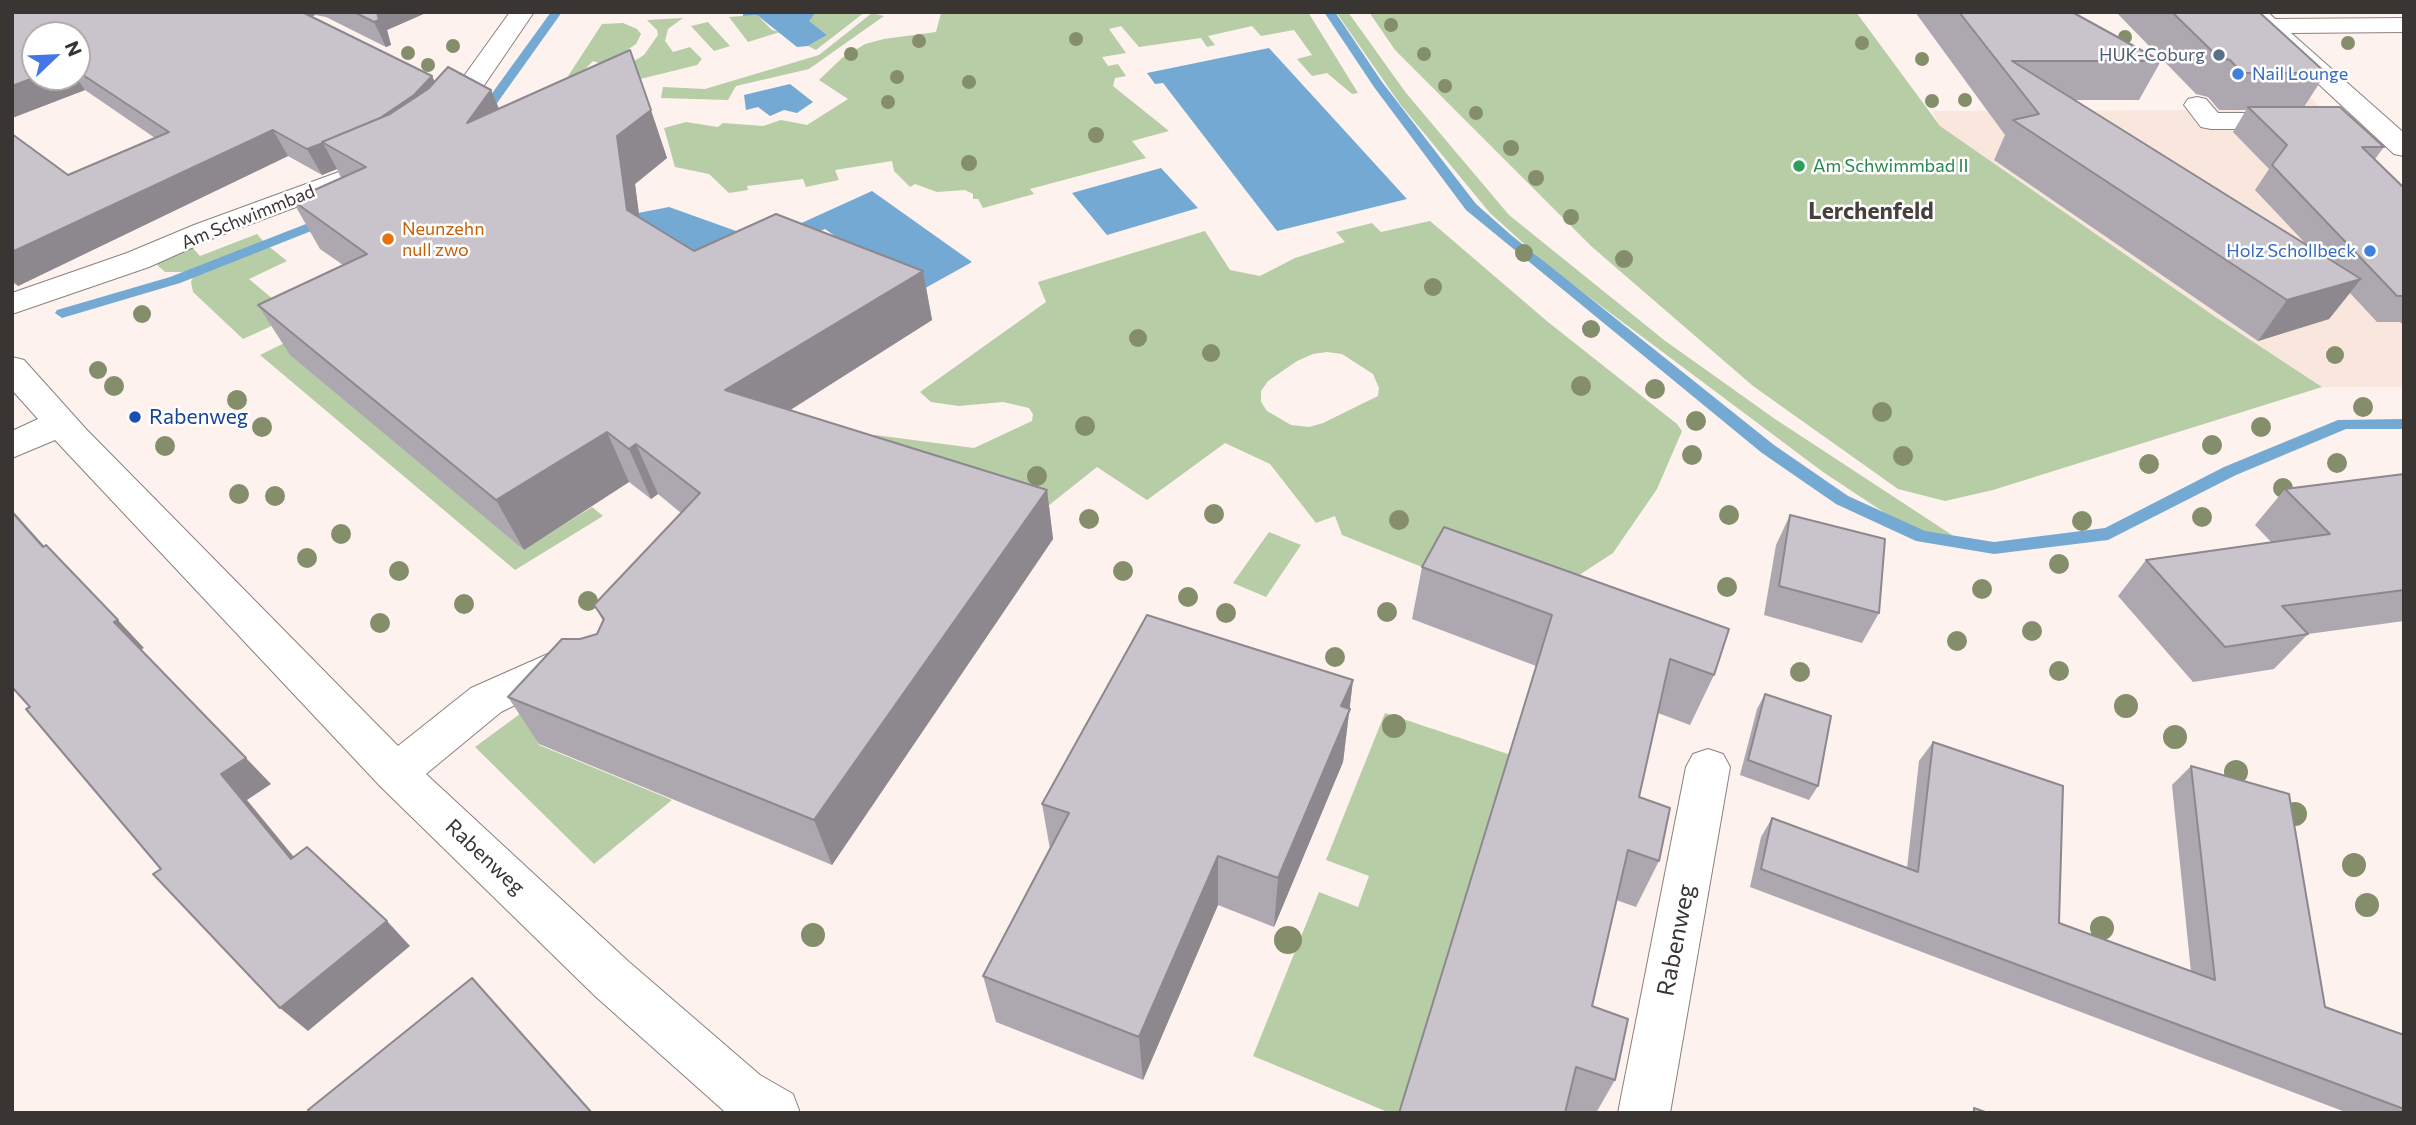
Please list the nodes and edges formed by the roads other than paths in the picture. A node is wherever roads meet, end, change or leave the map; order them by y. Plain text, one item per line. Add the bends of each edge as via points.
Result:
1 (522, 12) edge
2 (2261, 19) edge
3 (2404, 25) edge
4 (439, 86) edge
5 (463, 98) junction
6 (2197, 105) dead end
7 (2374, 121) junction
8 (429, 135) edge
9 (2404, 148) edge
10 (381, 163) edge
11 (12, 304) edge
12 (12, 368) edge
13 (60, 423) junction
14 (12, 446) edge
15 (606, 669) edge
16 (1708, 767) dead end
17 (396, 773) junction
18 (749, 1106) edge
19 (1644, 1113) edge

1 - 5 street
2 - 3 street
2 - 7 street
4 - 5 street
5 - 8 street
6 - 7 street via 2211,121
7 - 9 street
10 - 11 street, Am Schwimmbad via 130,263
12 - 13 street, Rabenweg
13 - 14 street
13 - 17 street, Rabenweg
15 - 17 street via 550,668 486,700
16 - 19 street, Rabenweg
17 - 18 street, Rabenweg

